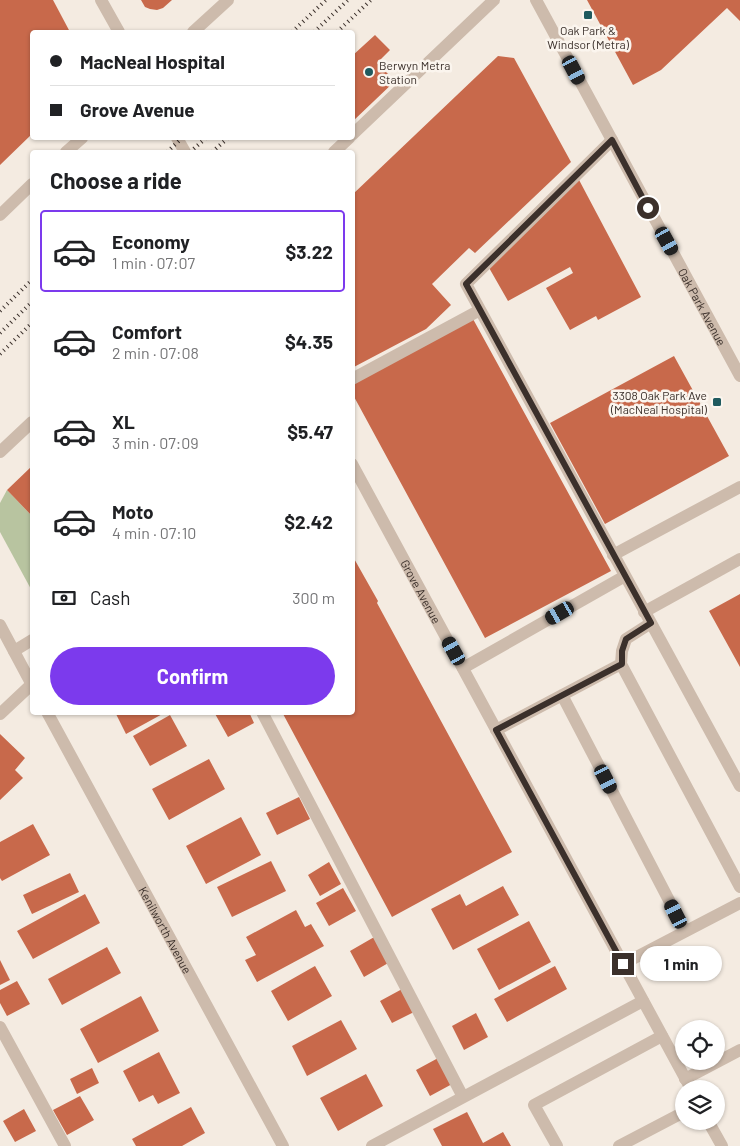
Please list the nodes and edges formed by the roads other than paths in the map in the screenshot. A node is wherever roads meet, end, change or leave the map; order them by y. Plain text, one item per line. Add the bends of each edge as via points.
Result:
1 (101, 0) edge
2 (228, 0) edge
3 (494, 0) edge
4 (536, 0) edge
5 (118, 30) edge
6 (195, 30) edge
7 (355, 132) edge
8 (80, 140) edge
9 (347, 140) edge
10 (612, 140) junction
11 (68, 150) edge
12 (336, 150) edge
13 (30, 186) edge
14 (0, 214) edge
15 (480, 310) junction
16 (740, 376) edge
17 (355, 377) edge
18 (30, 424) edge
19 (0, 452) edge
20 (355, 470) edge
21 (740, 487) edge
22 (613, 555) junction
23 (740, 559) edge
24 (625, 576) junction
25 (644, 612) junction
26 (651, 623) junction
27 (0, 625) edge
28 (30, 641) edge
29 (14, 651) junction
30 (622, 664) junction
31 (463, 668) junction
32 (30, 681) edge
33 (30, 687) edge
34 (562, 695) junction
35 (0, 714) edge
36 (49, 715) edge
37 (264, 715) edge
38 (496, 730) junction
39 (740, 786) edge
40 (740, 887) edge
41 (740, 903) edge
42 (685, 931) junction
43 (623, 964) junction
44 (643, 1001) junction
45 (0, 1027) edge
46 (662, 1036) junction
47 (740, 1050) edge
48 (686, 1080) edge
49 (694, 1080) edge
50 (463, 1097) junction
51 (675, 1117) edge
52 (713, 1130) edge
53 (65, 1146) edge
54 (283, 1146) edge
55 (372, 1146) edge
56 (557, 1146) edge
57 (619, 1146) edge
58 (722, 1146) edge

1 - 5 street
2 - 6 street
3 - 7 street
4 - 10 street, Oak Park Avenue
8 - 11 street
9 - 12 street
10 - 15 street via 466,284
10 - 16 street, Oak Park Avenue
13 - 14 street
15 - 17 street
15 - 22 street
18 - 19 street
20 - 31 street, Grove Avenue
21 - 22 street
22 - 24 street
23 - 25 street
24 - 25 street
24 - 31 street
25 - 26 street
26 - 30 street via 626,639
26 - 39 street
27 - 29 street
28 - 29 street
29 - 32 street
30 - 34 street
30 - 40 street
31 - 38 street, Grove Avenue
33 - 35 street
34 - 38 street
34 - 42 street
36 - 54 street, Kenilworth Avenue
37 - 50 street
38 - 43 street, Grove Avenue
41 - 42 street
42 - 43 street
43 - 44 street, Grove Avenue
44 - 46 street, Grove Avenue
44 - 50 street
45 - 53 street
46 - 48 street, Grove Avenue
46 - 56 street via 534,1105
47 - 49 street
50 - 55 street
51 - 57 street
52 - 58 street

